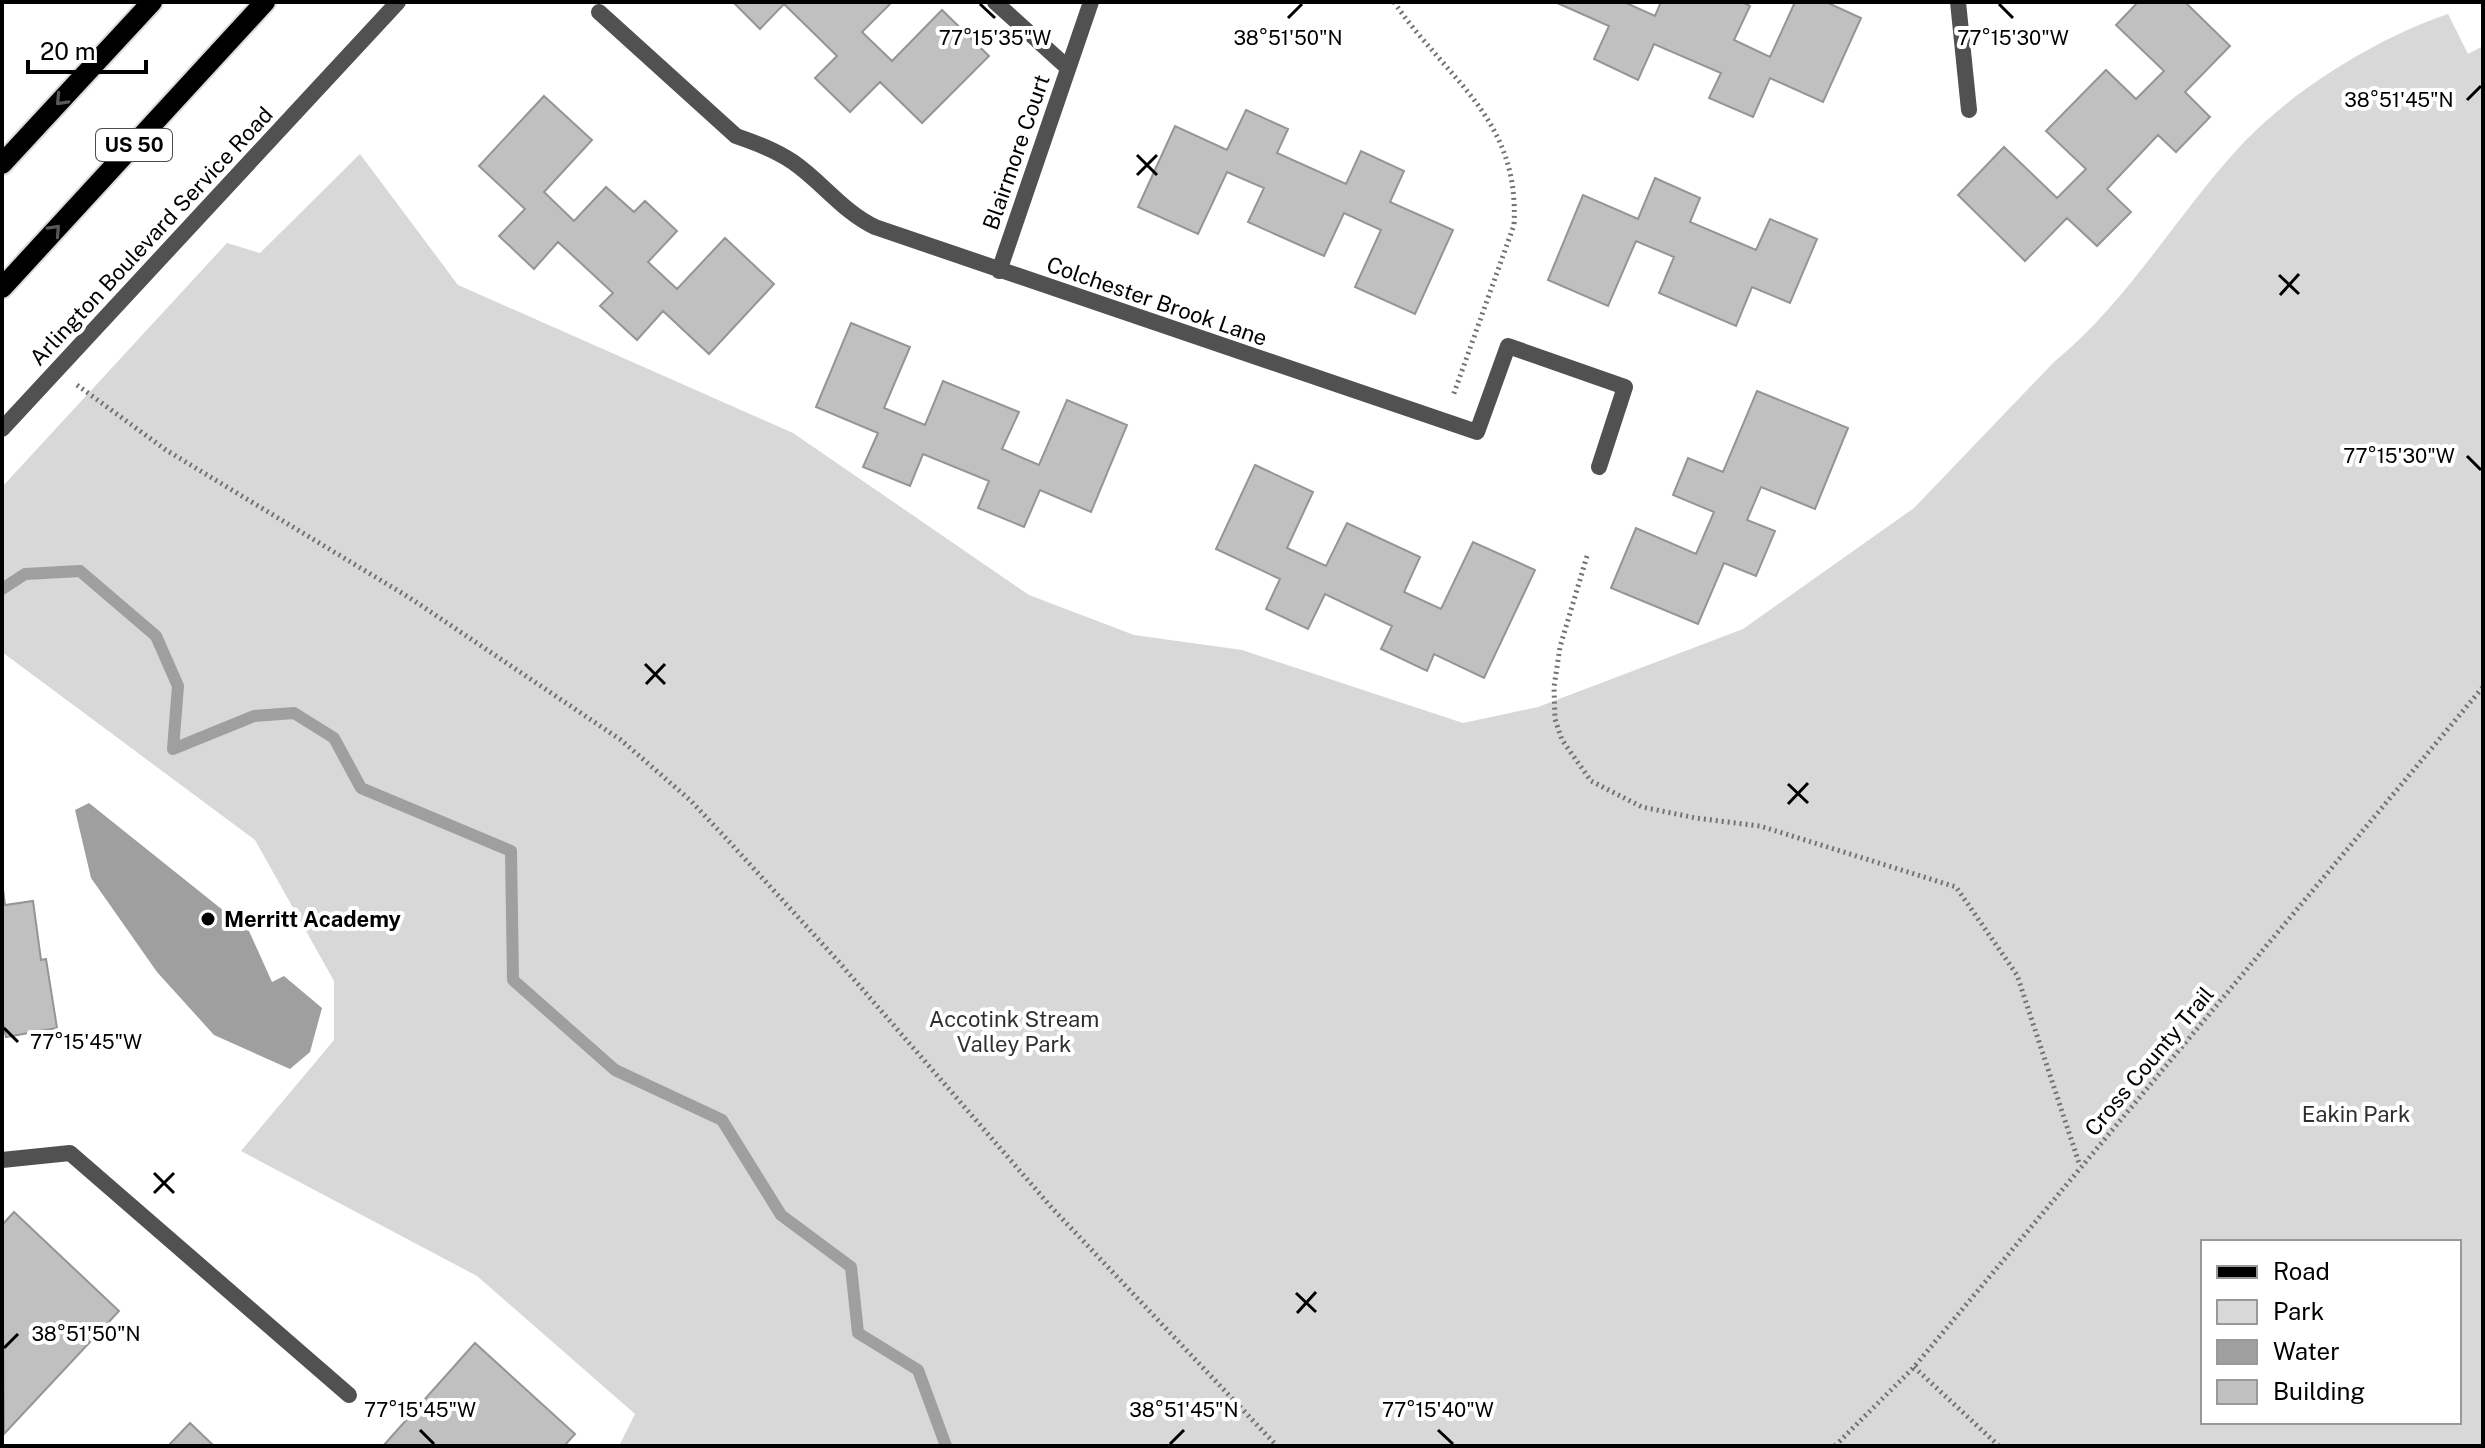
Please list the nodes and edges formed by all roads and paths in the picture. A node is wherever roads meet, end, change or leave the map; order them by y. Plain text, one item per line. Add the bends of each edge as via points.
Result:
1 (152, 2) edge
2 (265, 2) edge
3 (398, 2) edge
4 (995, 2) edge
5 (1091, 2) edge
6 (1394, 2) edge
7 (1958, 2) edge
8 (599, 12) dead end
9 (1068, 68) junction
10 (1969, 110) dead end
11 (2, 164) edge
12 (999, 271) junction
13 (2, 288) edge
14 (57, 369) junction
15 (1444, 421) junction
16 (2, 429) edge
17 (1599, 467) dead end
18 (1587, 556) dead end
19 (2483, 687) edge
20 (2, 1160) edge
21 (2080, 1167) junction
22 (1914, 1367) junction
23 (349, 1395) dead end
24 (1277, 1446) edge
25 (1835, 1446) edge
26 (1999, 1446) edge

1 -> 11 main road
13 -> 2 main road, US 50
3 - 14 street, Arlington Boulevard Service Road
4 - 9 street
5 - 9 street, Blairmore Court
6 - 15 path via 1486,113 1516,196 1514,225
7 - 10 street
8 - 12 street, Colchester Brook Lane via 736,136 794,162 857,218
9 - 12 street, Blairmore Court
12 - 15 street, Colchester Brook Lane
14 - 16 street, Arlington Boulevard Service Road
14 - 24 path via 166,450 410,598 652,765 724,836 1052,1208
15 - 17 street, Colchester Brook Lane via 1477,432 1508,346 1625,387
18 - 21 path via 1554,687 1562,740 1591,781 1642,807 1760,826 1956,887 2017,975
19 - 21 path, Cross County Trail
20 - 23 street via 70,1153
21 - 22 path, Cross County Trail
22 - 25 path, Cross County Trail
22 - 26 path

